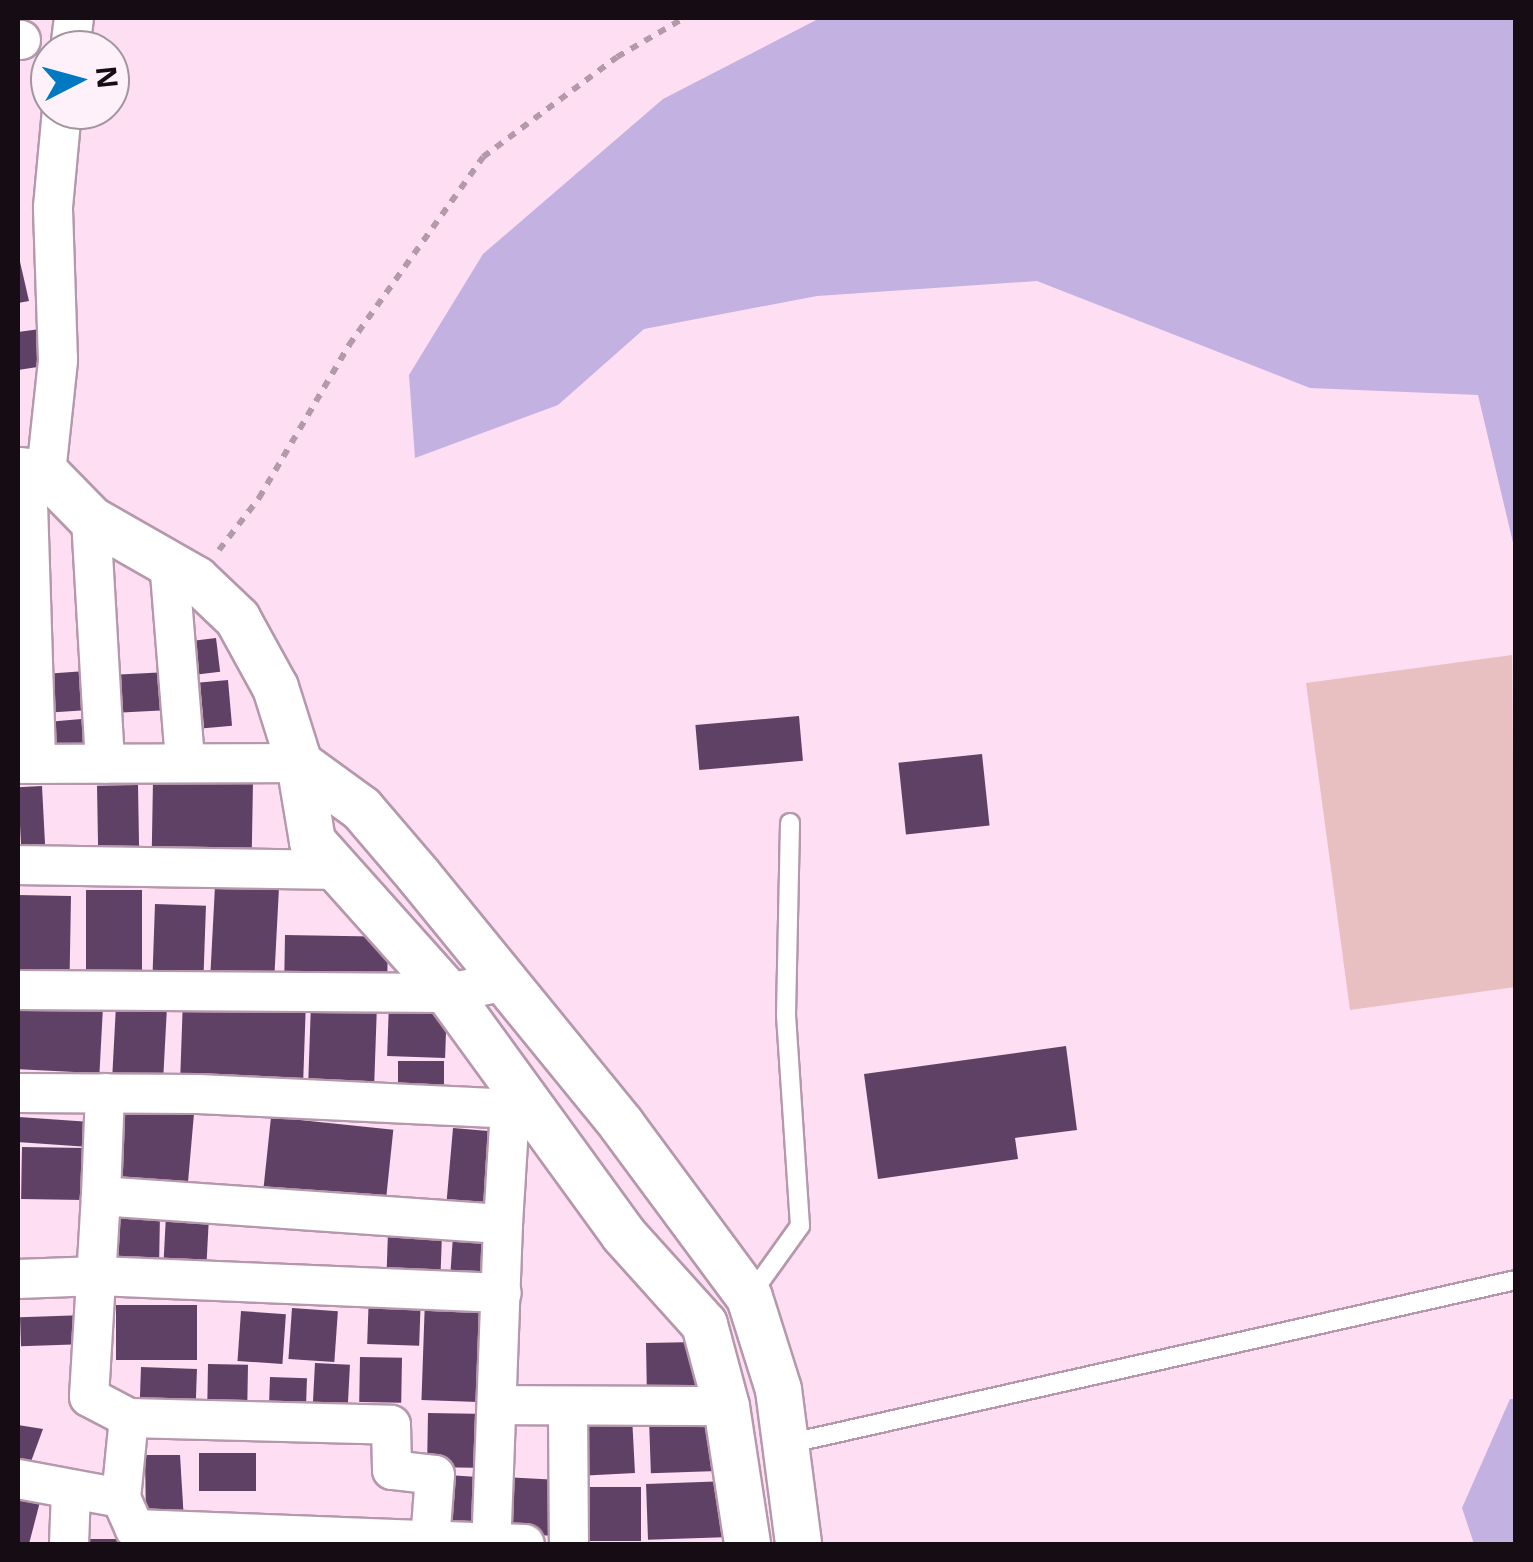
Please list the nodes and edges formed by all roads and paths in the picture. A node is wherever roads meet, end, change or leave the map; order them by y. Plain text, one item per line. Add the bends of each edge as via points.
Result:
1 (684, 18) edge
2 (60, 130) edge
3 (30, 472) edge
4 (91, 519) junction
5 (182, 570) junction
6 (185, 760) junction
7 (299, 763) junction
8 (27, 764) edge
9 (105, 764) junction
10 (790, 823) dead end
11 (18, 864) edge
12 (338, 870) junction
13 (506, 981) junction
14 (18, 990) edge
15 (448, 993) junction
16 (18, 1093) edge
17 (105, 1093) junction
18 (521, 1110) junction
19 (627, 1132) junction
20 (580, 1174) junction
21 (101, 1196) junction
22 (503, 1224) junction
23 (98, 1276) junction
24 (18, 1279) edge
25 (1516, 1280) edge
26 (502, 1294) junction
27 (749, 1298) junction
28 (500, 1405) junction
29 (726, 1406) junction
30 (568, 1409) junction
31 (129, 1418) junction
32 (787, 1444) junction
33 (18, 1479) edge
34 (71, 1491) junction
35 (122, 1498) junction
36 (341, 1542) edge
37 (430, 1542) junction
38 (68, 1544) edge
39 (502, 1544) edge
40 (570, 1544) edge
41 (747, 1544) edge
42 (798, 1544) edge

1 - 5 path via 617,57 483,157 349,345 259,498
2 - 3 street via 54,207 58,360
3 - 4 street
3 - 8 street
4 - 5 street
4 - 9 street
5 - 6 street
5 - 7 street via 238,618 276,688
6 - 7 street
6 - 9 street
7 - 12 street via 312,840
7 - 13 street via 361,808
8 - 9 street
10 - 27 lane via 786,1015 800,1226
11 - 12 street
12 - 15 street
13 - 15 street
13 - 19 street
14 - 15 street
15 - 18 street
16 - 17 street
17 - 18 street
17 - 21 street
18 - 20 street
18 - 22 street
19 - 20 street
19 - 27 street
20 - 29 street via 704,1324
21 - 22 street
21 - 23 street
22 - 26 street
23 - 24 street
23 - 26 street
23 - 31 street via 88,1397
25 - 32 lane
26 - 28 street
27 - 32 street
28 - 30 street
28 - 39 street
29 - 30 street
29 - 41 street
30 - 40 street
31 - 35 street
31 - 37 street via 391,1425 392,1470 436,1474
32 - 42 street
33 - 34 street
34 - 35 street
34 - 38 street
35 - 36 street via 135,1530
36 - 37 street
37 - 39 street

